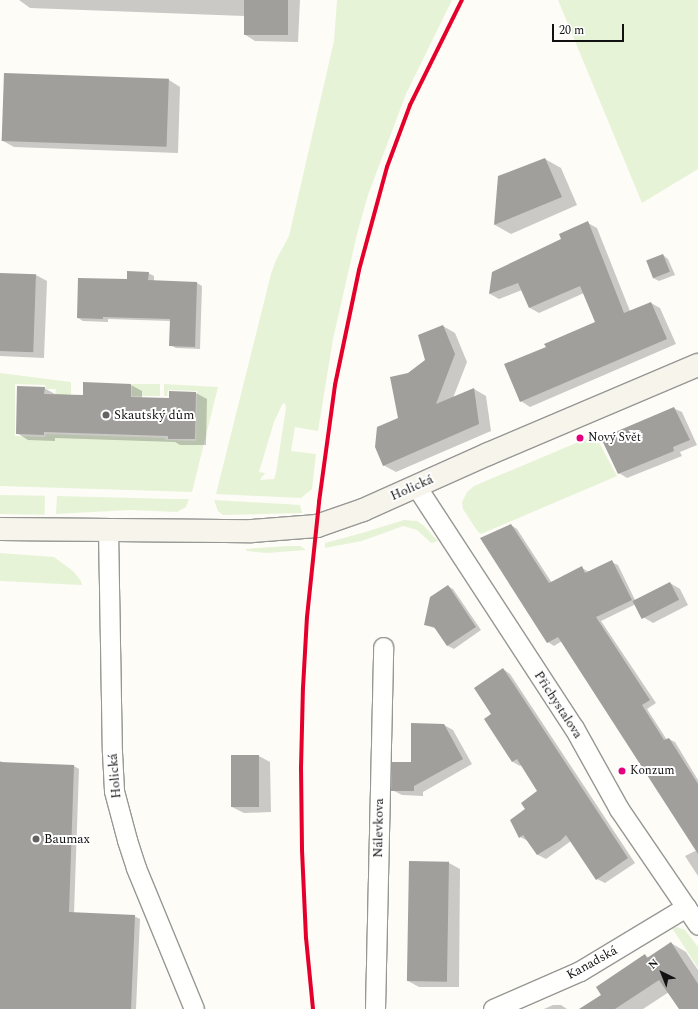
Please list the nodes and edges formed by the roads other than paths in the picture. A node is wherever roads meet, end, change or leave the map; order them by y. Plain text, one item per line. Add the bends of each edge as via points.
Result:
1 (698, 365) edge
2 (416, 486) junction
3 (0, 529) edge
4 (108, 529) junction
5 (383, 647) dead end
6 (686, 907) junction
7 (698, 925) edge
8 (194, 1009) edge
9 (375, 1009) edge
10 (493, 1009) edge

1 - 2 street, Holická
2 - 4 street, Holická via 363,510 317,526 252,531
2 - 6 street, Přichystalova via 574,728 620,809
3 - 4 street, Holická
4 - 8 street, Holická via 114,791 136,868
5 - 9 street, Nálevkova
6 - 7 street, Přichystalova
6 - 10 street, Kanadská via 580,972

